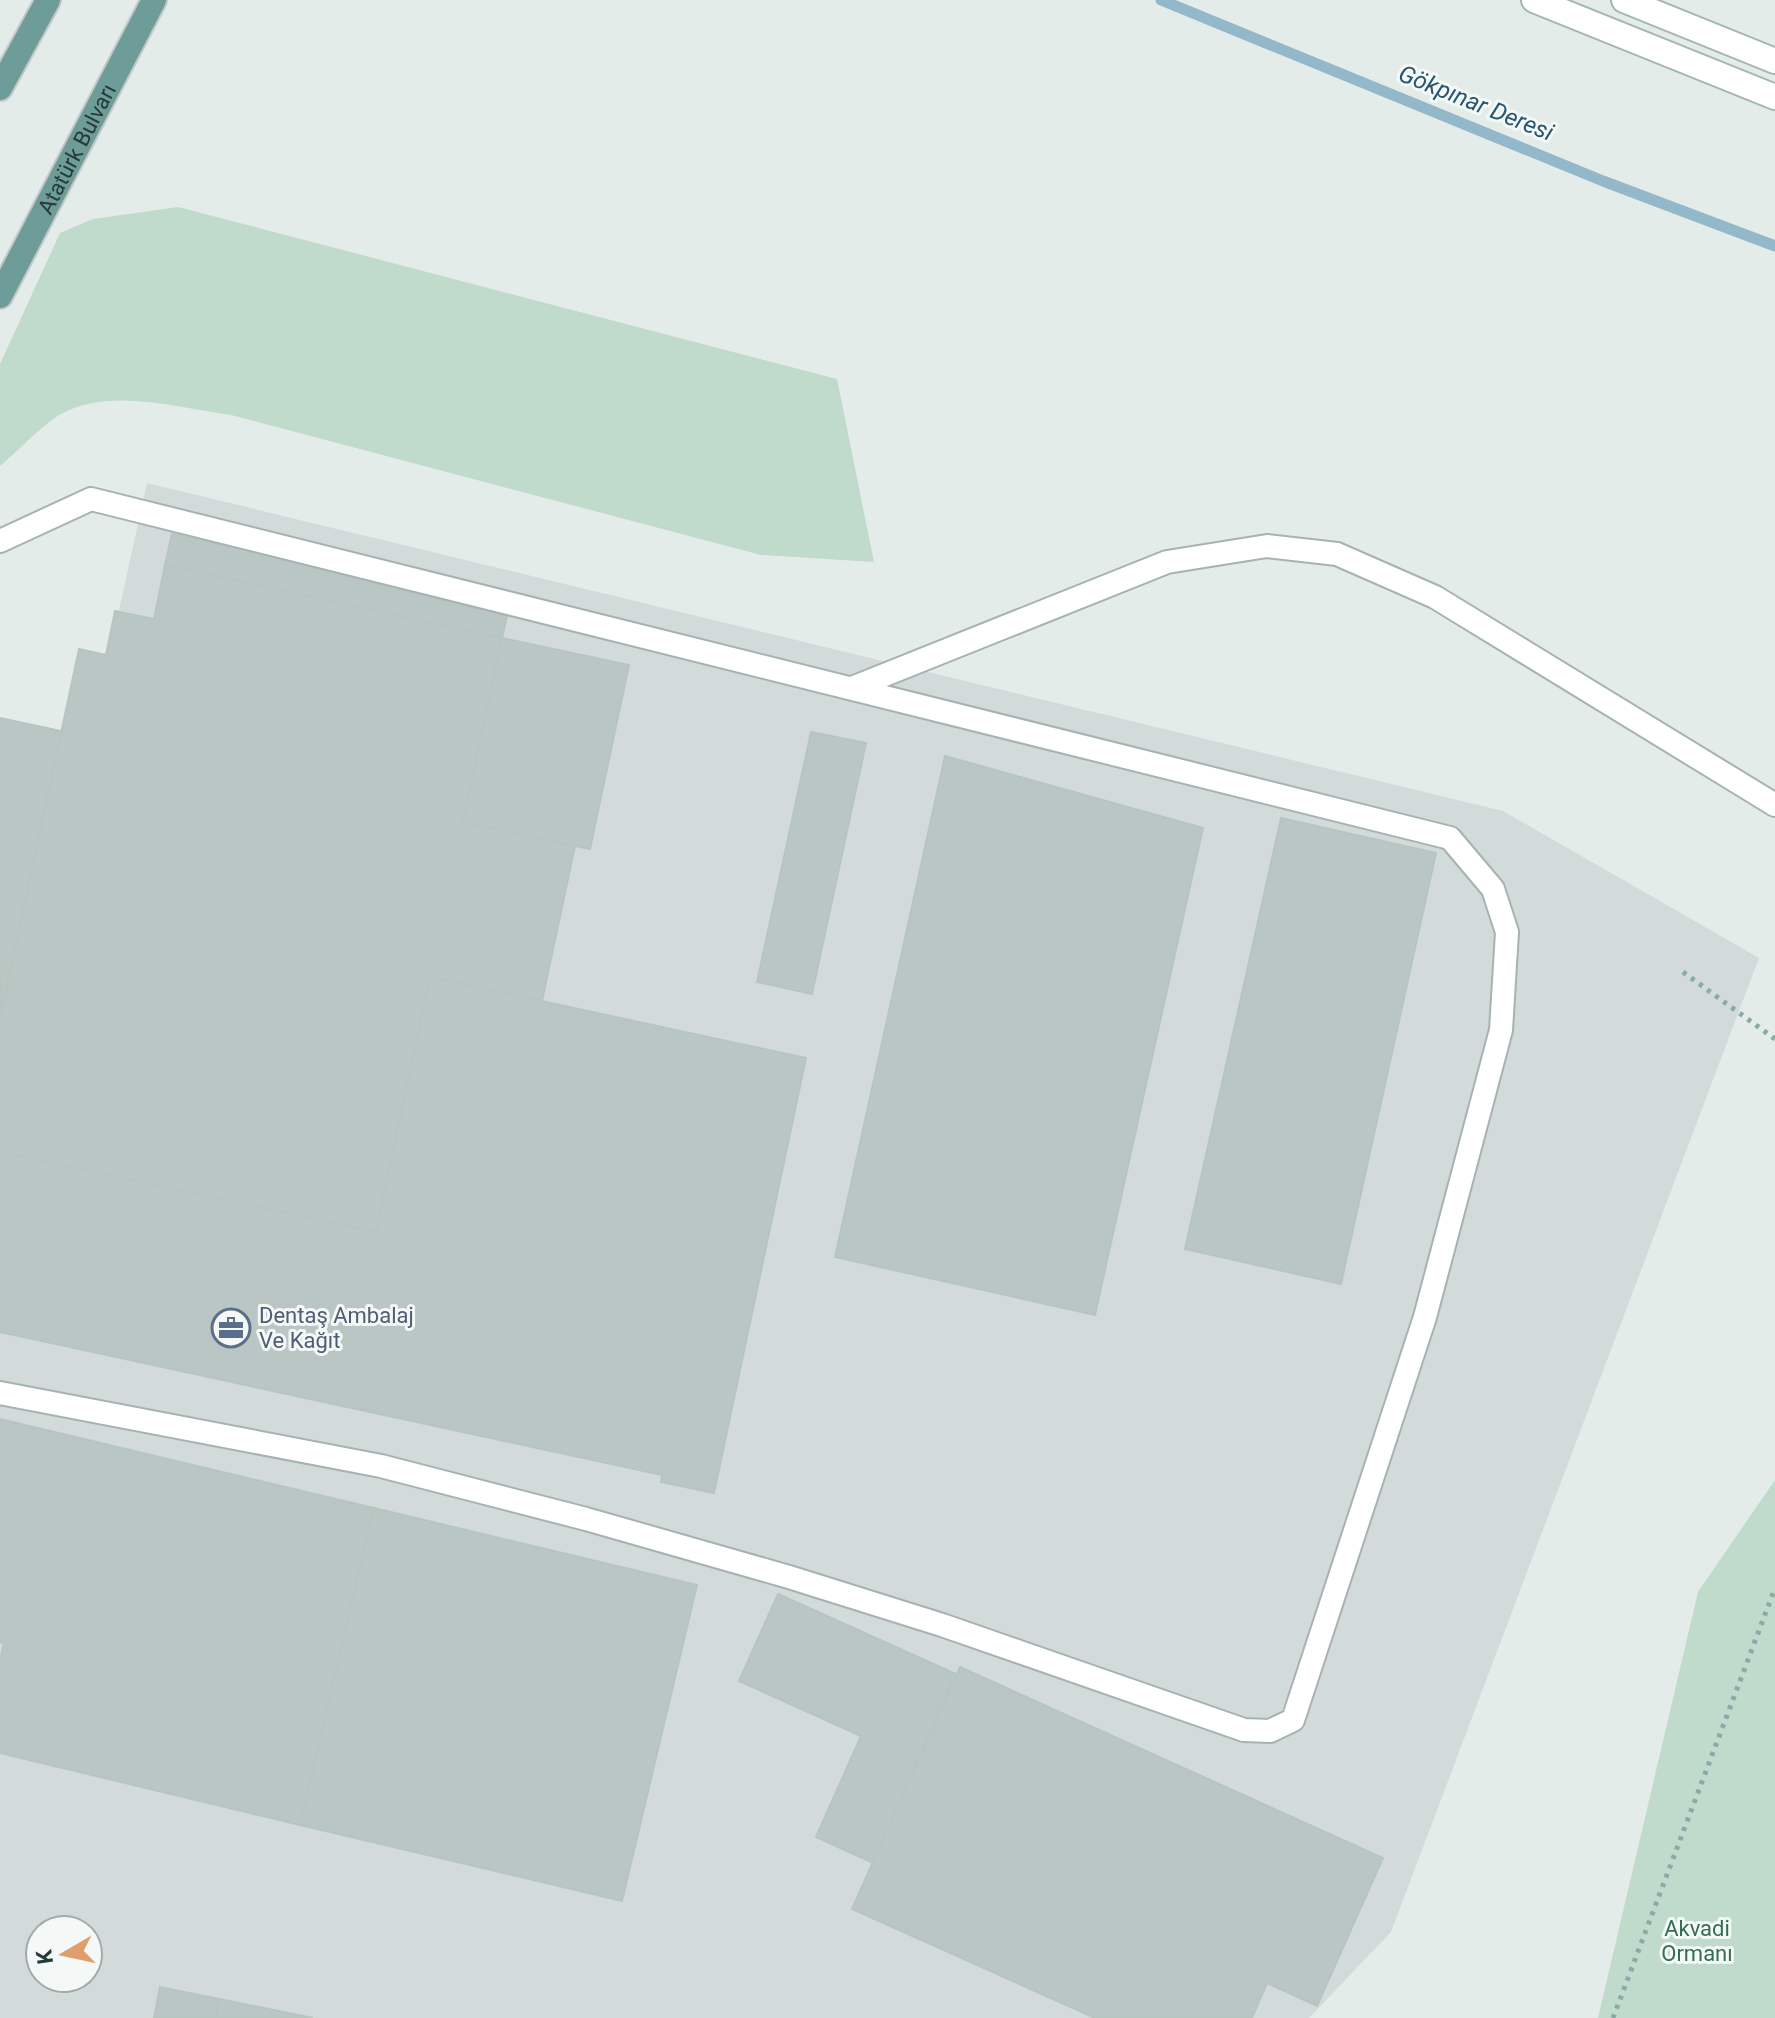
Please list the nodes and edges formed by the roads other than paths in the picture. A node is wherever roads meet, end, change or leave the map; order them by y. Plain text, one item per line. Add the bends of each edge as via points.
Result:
1 (48, 0) edge
2 (154, 0) edge
3 (1534, 0) edge
4 (1624, 0) edge
5 (1775, 61) edge
6 (0, 88) edge
7 (1775, 97) edge
8 (0, 296) edge
9 (0, 541) edge
10 (852, 688) junction
11 (1775, 805) edge
12 (0, 1393) edge

1 - 6 main road
2 - 8 main road, Atatürk Bulvarı
3 - 7 main road
4 - 5 main road
9 - 10 lane via 91,499
10 - 11 lane via 1167,562 1267,546 1323,552 1435,597
10 - 12 lane via 1450,838 1493,889 1507,932 1501,1030 1425,1317 1293,1720 1270,1731 1244,1730 803,1581 396,1470

